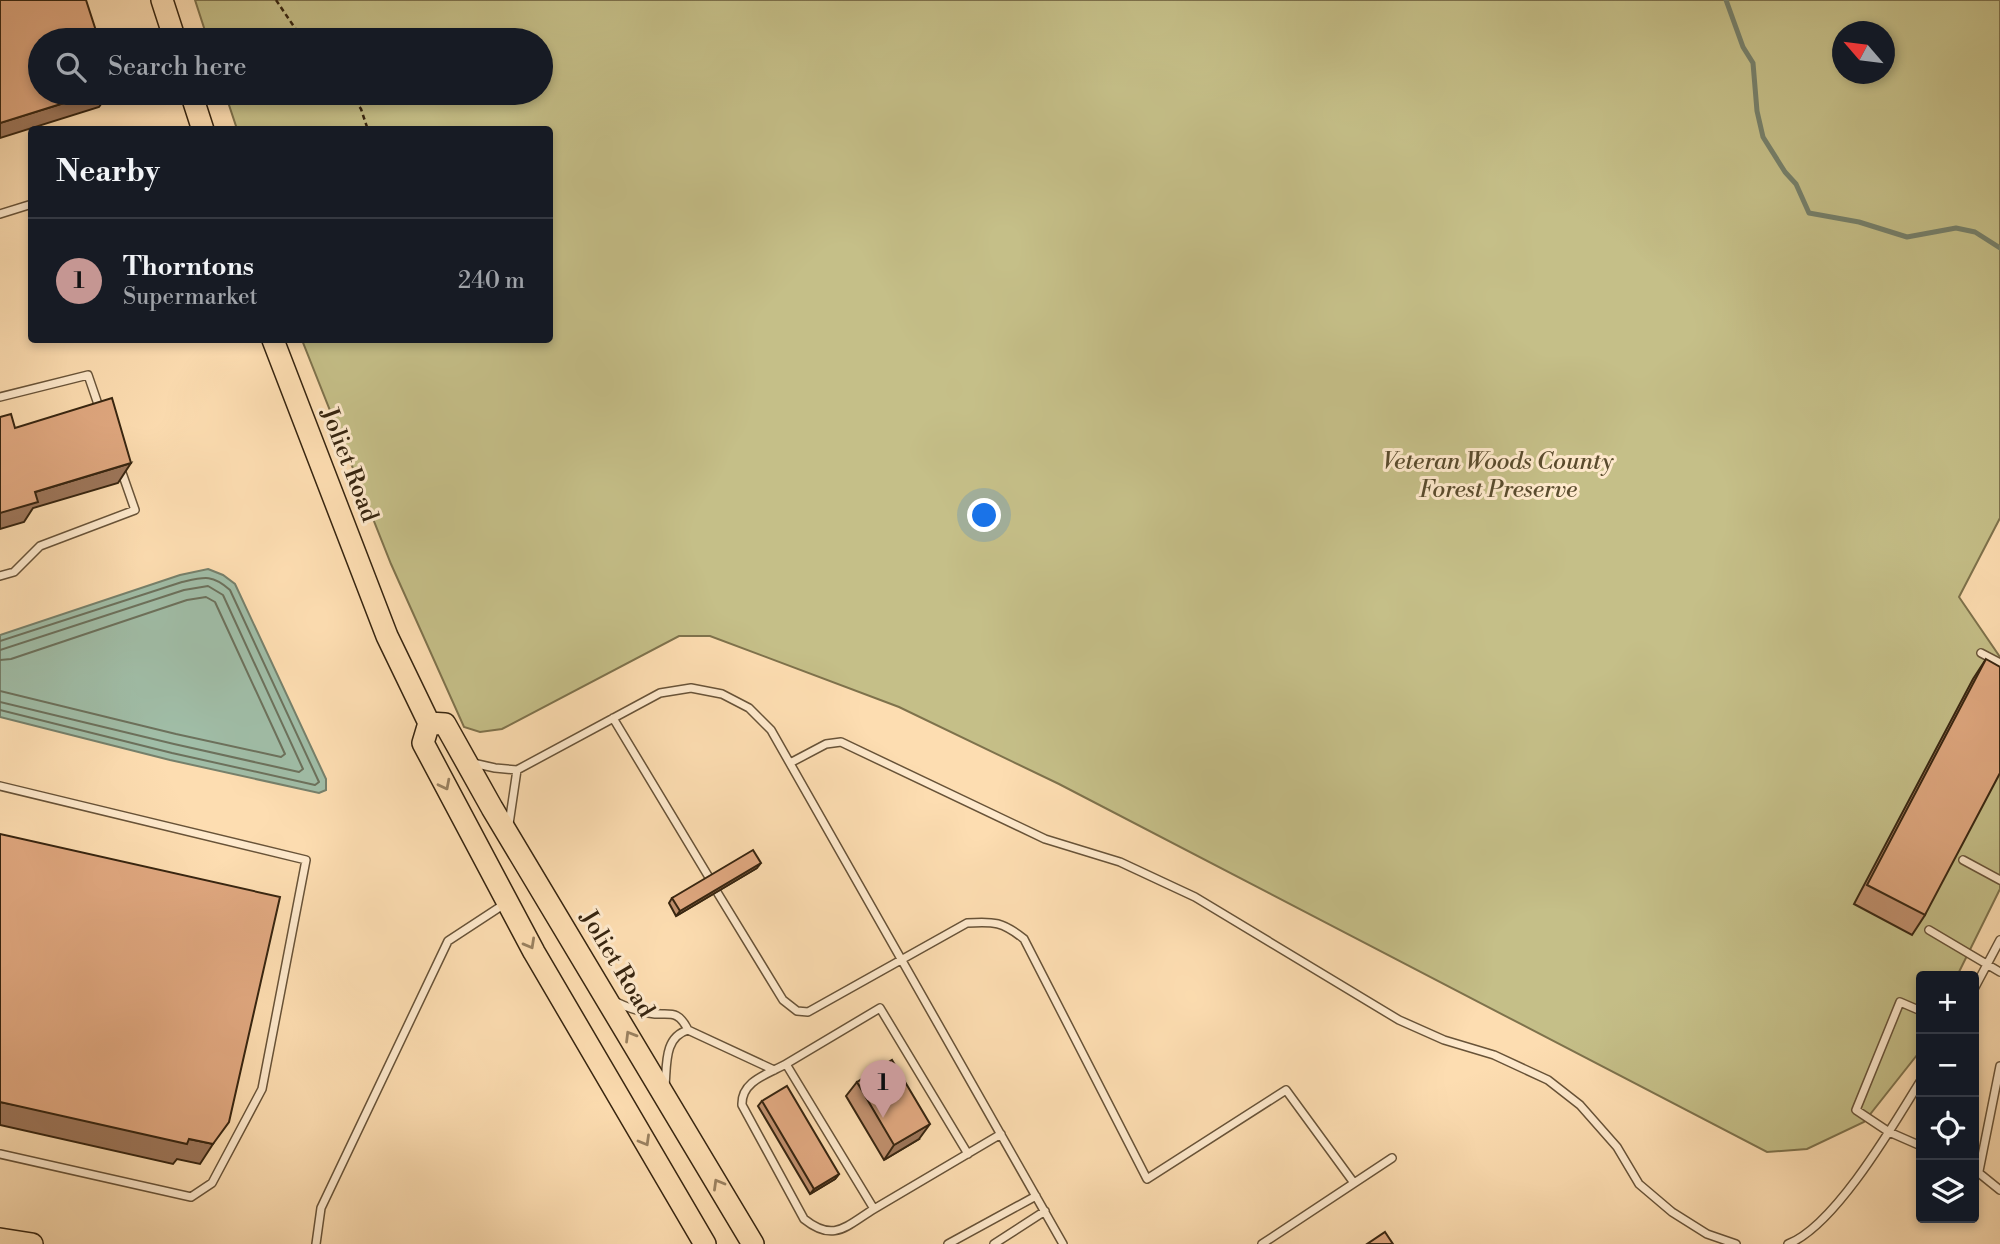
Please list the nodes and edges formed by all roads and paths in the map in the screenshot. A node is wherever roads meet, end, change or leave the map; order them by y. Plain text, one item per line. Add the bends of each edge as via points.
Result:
1 (162, 0) edge
2 (276, 0) edge
3 (171, 28) edge
4 (295, 28) edge
5 (195, 105) edge
6 (359, 105) edge
7 (202, 126) edge
8 (367, 126) edge
9 (28, 205) edge
10 (0, 214) edge
11 (274, 343) edge
12 (0, 397) edge
13 (105, 424) edge
14 (118, 461) edge
15 (0, 576) edge
16 (1980, 653) dead end
17 (2000, 663) edge
18 (613, 718) junction
19 (429, 723) junction
20 (466, 761) junction
21 (790, 763) junction
22 (517, 770) junction
23 (0, 786) edge
24 (508, 834) junction
25 (1962, 860) edge
26 (710, 879) edge
27 (2000, 880) edge
28 (717, 892) edge
29 (507, 902) junction
30 (1929, 930) edge
31 (2000, 940) edge
32 (902, 960) junction
33 (1988, 963) junction
34 (2000, 972) edge
35 (1979, 980) edge
36 (607, 997) junction
37 (1916, 1009) edge
38 (688, 1030) junction
39 (786, 1064) junction
40 (2000, 1066) edge
41 (774, 1070) junction
42 (1916, 1088) edge
43 (665, 1094) junction
44 (1889, 1132) junction
45 (1001, 1135) junction
46 (1916, 1144) edge
47 (0, 1154) edge
48 (968, 1154) junction
49 (1392, 1158) dead end
50 (1978, 1160) edge
51 (1979, 1172) edge
52 (1354, 1183) junction
53 (2000, 1190) edge
54 (1036, 1196) junction
55 (874, 1209) junction
56 (1045, 1211) junction
57 (0, 1239) edge
58 (32, 1244) edge
59 (316, 1244) edge
60 (705, 1244) edge
61 (753, 1244) edge
62 (948, 1244) edge
63 (994, 1244) edge
64 (1063, 1244) edge
65 (1262, 1244) edge
66 (1736, 1244) edge
67 (1788, 1244) edge

1 - 3 main road
2 - 4 path
5 - 7 main road
6 - 8 path
9 - 10 lane
11 - 19 main road, Joliet Road via 387,636
12 - 13 lane via 88,375
14 - 15 lane via 135,510 40,545 14,572
16 - 17 lane
18 - 21 lane via 660,693 691,688 722,694 749,708 772,730
18 - 22 lane
18 - 26 lane
19 - 20 main road, Joliet Road via 445,724
19 -> 29 main road, Joliet Road via 424,743
20 - 22 lane
20 - 24 main road, Joliet Road
21 - 32 lane
21 - 66 lane via 826,744 841,742 1045,839 1120,862 1195,897 1399,1020 1548,1080 1580,1105 1617,1147 1639,1184 1707,1234
22 - 24 lane
23 - 47 lane via 306,860 262,1089 212,1184 191,1197
24 - 36 main road, Joliet Road
25 - 27 lane
28 - 32 lane via 783,1000 797,1010 808,1012
29 - 59 lane via 448,941 321,1209
29 -> 60 main road, Joliet Road
30 - 33 lane
31 - 33 lane
32 - 45 lane
32 - 52 lane via 967,923 991,921 1024,939 1147,1179 1286,1090
33 - 34 lane
33 - 35 lane
36 - 38 lane via 651,1014 675,1014
43 -> 36 main road, Joliet Road
37 - 44 lane via 1900,1002 1856,1110
38 - 41 lane
38 - 43 lane via 679,1032 669,1048
39 - 41 lane
39 - 48 lane via 880,1008
39 - 55 lane
40 - 50 lane
41 - 55 lane via 747,1086 741,1095 742,1105 804,1219 822,1231 834,1232
42 - 44 lane
61 -> 43 main road, Joliet Road
44 - 46 lane
44 - 67 lane via 1829,1212
45 - 48 lane
45 - 54 lane
48 - 55 lane
49 - 52 lane
51 - 53 lane
52 - 65 lane
54 - 56 lane
54 - 62 lane
56 - 63 lane
56 - 64 lane
57 - 58 main road

